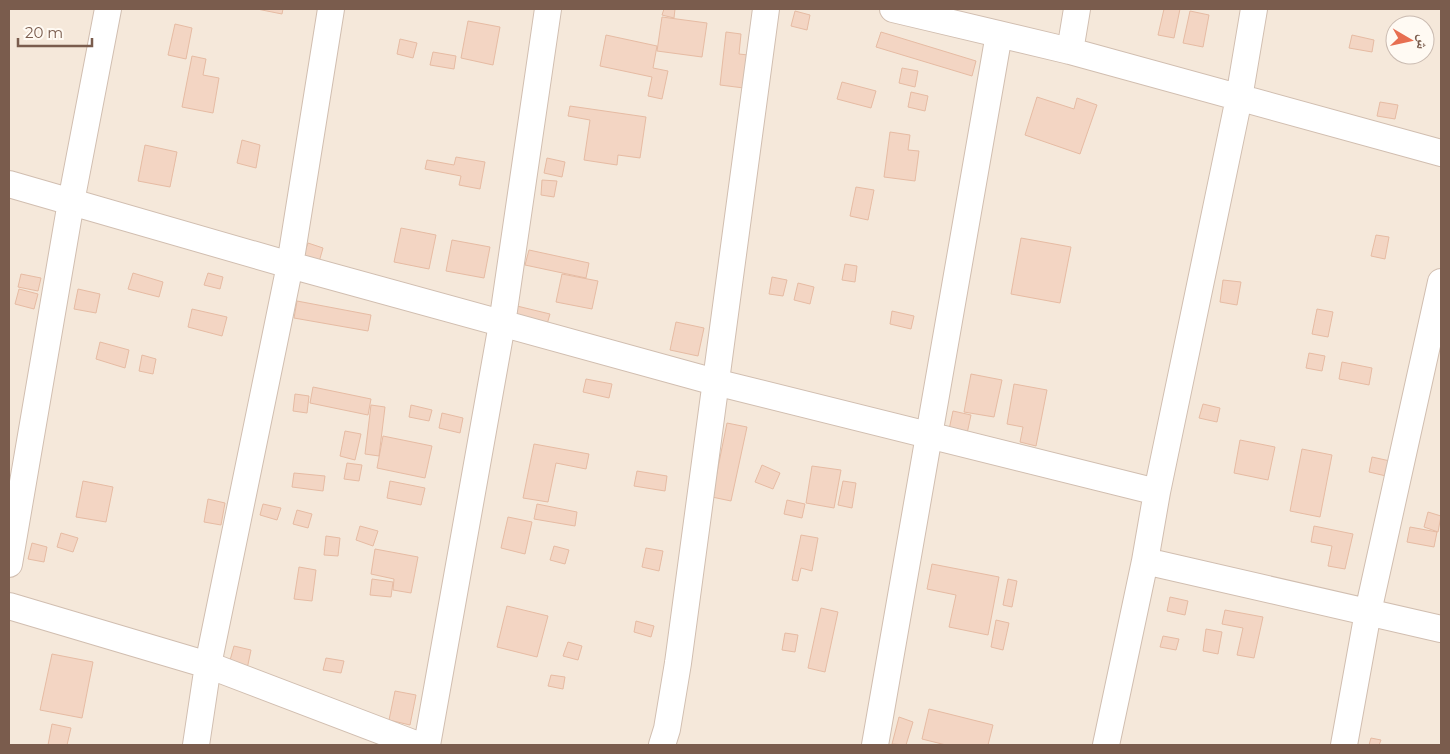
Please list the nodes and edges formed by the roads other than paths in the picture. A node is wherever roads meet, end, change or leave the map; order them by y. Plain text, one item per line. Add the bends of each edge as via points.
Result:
1 (108, 9) edge
2 (330, 9) edge
3 (548, 9) edge
4 (766, 9) edge
5 (898, 9) edge
6 (1076, 9) edge
7 (1254, 9) edge
8 (999, 34) junction
9 (1070, 51) junction
10 (1239, 98) junction
11 (1441, 152) edge
12 (9, 184) edge
13 (71, 202) junction
14 (290, 265) junction
15 (1441, 282) edge
16 (502, 324) junction
17 (715, 382) junction
18 (928, 435) junction
19 (1158, 492) junction
20 (1145, 561) junction
21 (9, 564) edge
22 (9, 606) edge
23 (1368, 612) junction
24 (1441, 629) edge
25 (208, 665) junction
26 (196, 745) edge
27 (418, 745) edge
28 (427, 745) edge
29 (662, 745) edge
30 (875, 745) edge
31 (1106, 745) edge
32 (1344, 745) edge

1 - 13 street
2 - 14 street
3 - 16 street
4 - 17 street
5 - 8 street
6 - 9 street
7 - 10 street
8 - 9 street
8 - 18 street
9 - 10 street
10 - 11 street
10 - 19 street
12 - 13 street
13 - 14 street
13 - 21 street
14 - 16 street
14 - 25 street
15 - 23 street
16 - 17 street
16 - 28 street
17 - 18 street
17 - 29 street via 678,662
18 - 19 street
18 - 30 street
19 - 20 street
20 - 23 street
20 - 31 street
22 - 25 street
23 - 24 street
23 - 32 street
25 - 26 street
25 - 27 street

